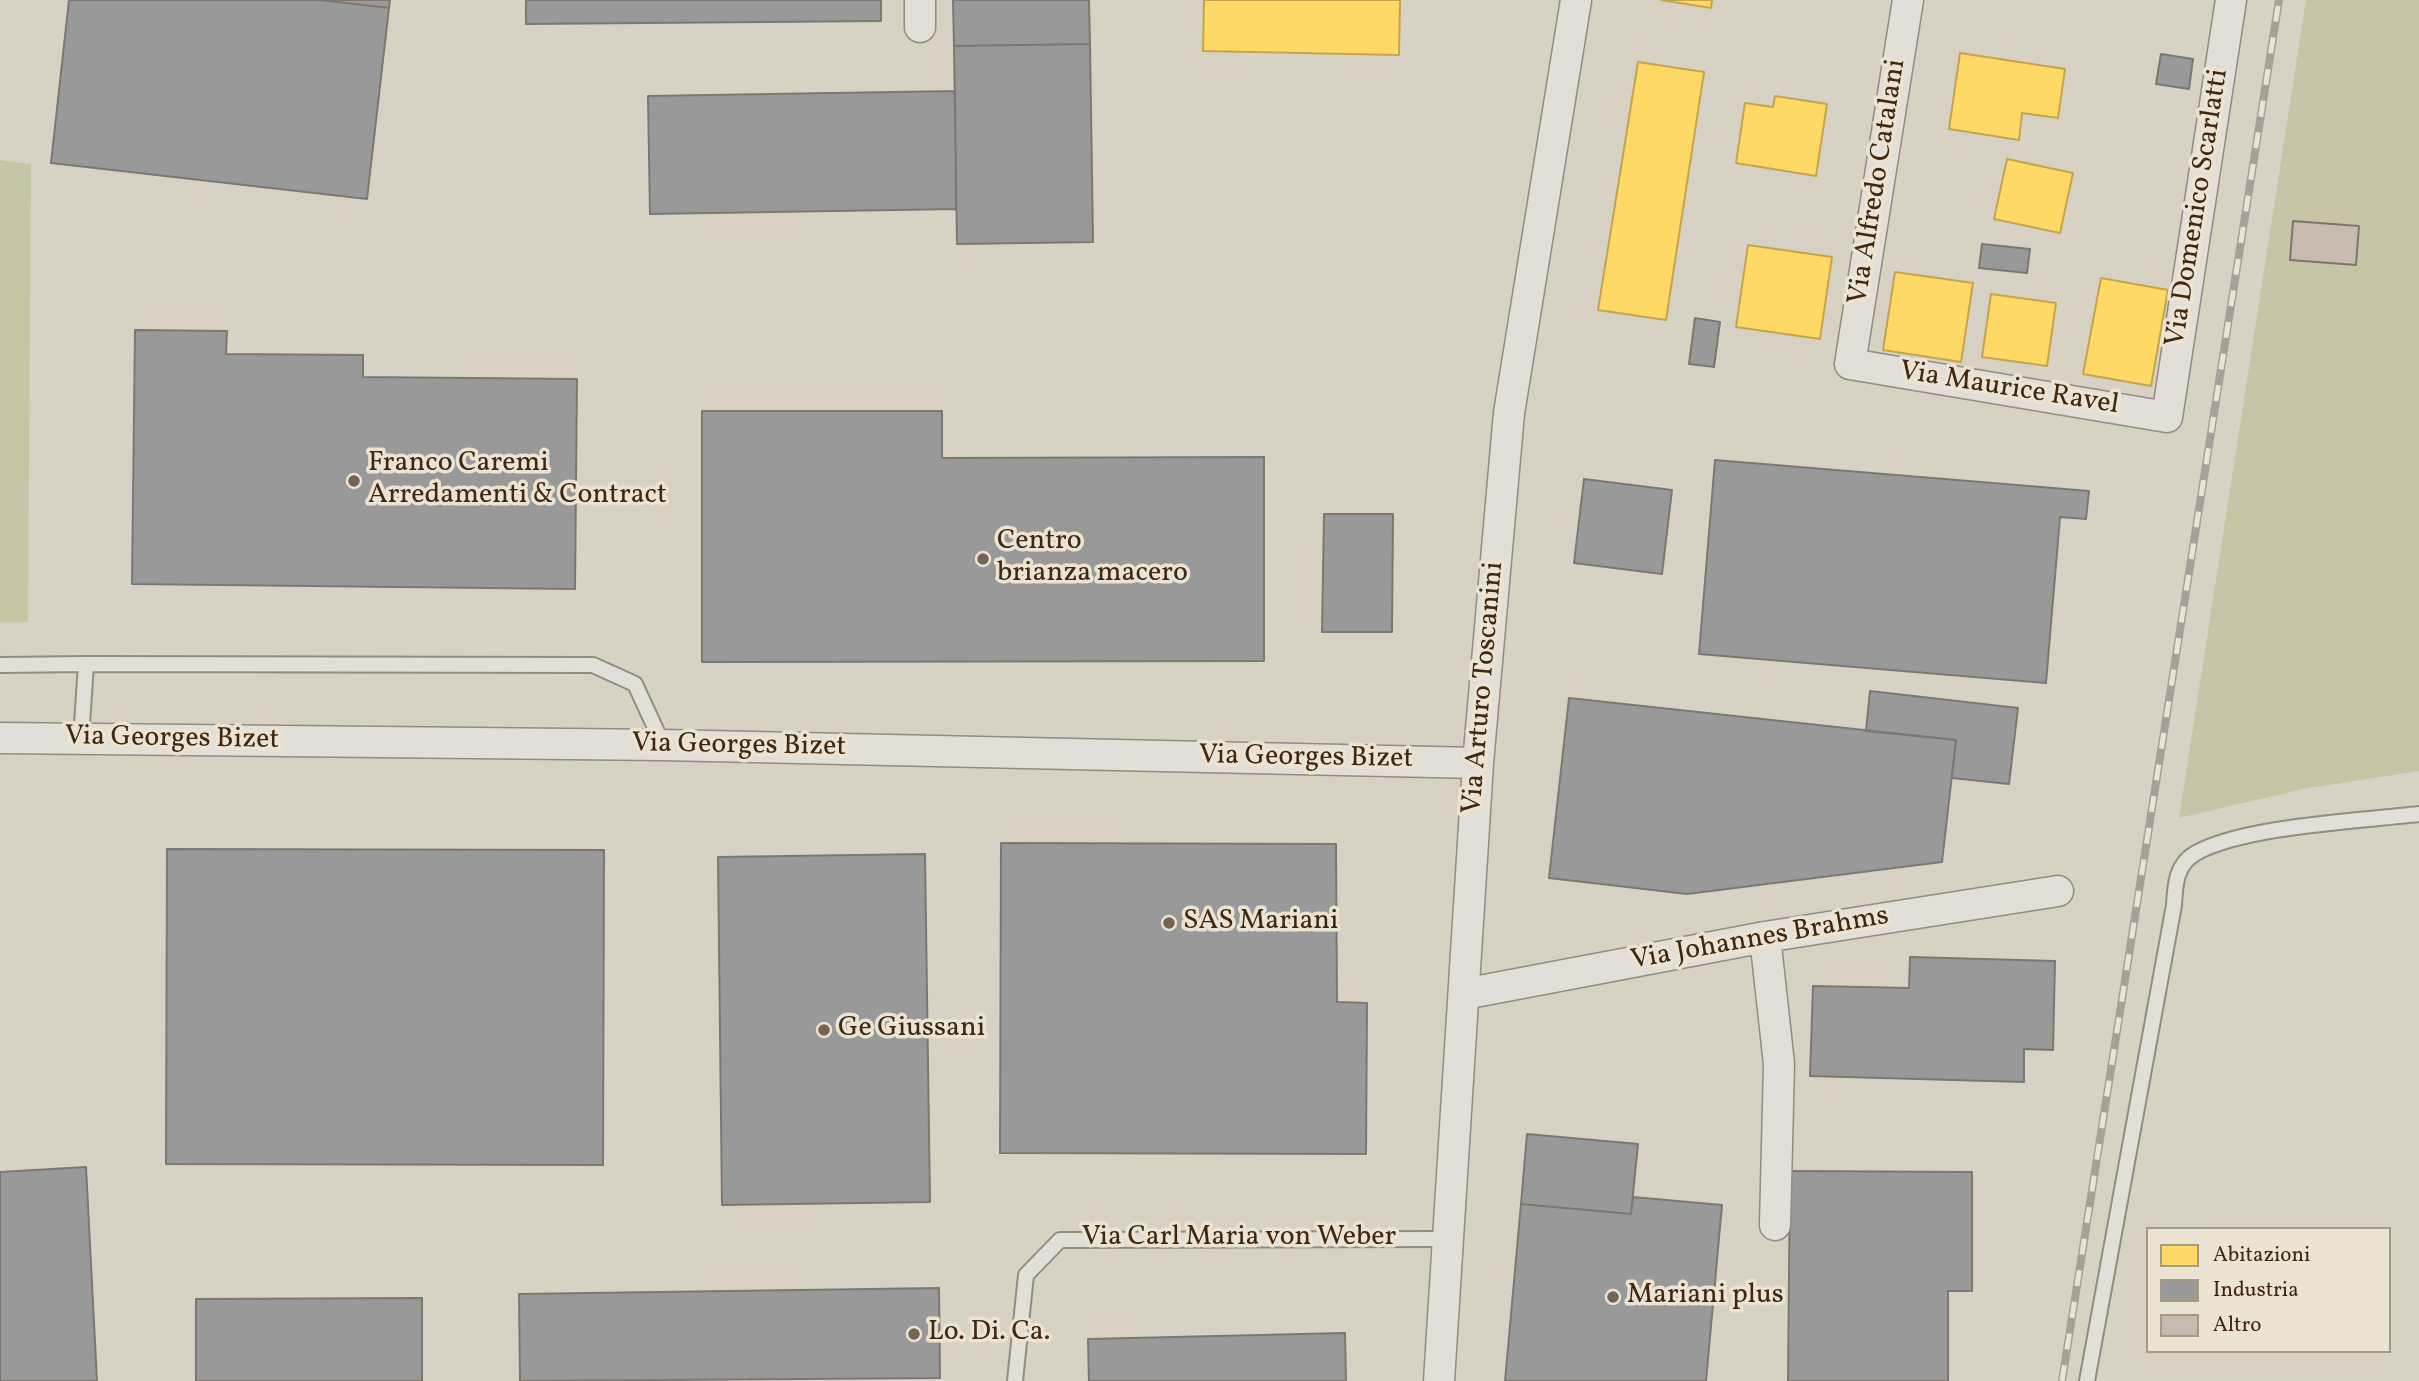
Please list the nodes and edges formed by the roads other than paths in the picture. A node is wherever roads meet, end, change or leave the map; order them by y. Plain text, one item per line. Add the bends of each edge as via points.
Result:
1 (1576, 0) edge
2 (1908, 0) edge
3 (2231, 0) edge
4 (1850, 364) joint
5 (2167, 417) joint
6 (86, 664) junction
7 (0, 665) edge
8 (0, 738) edge
9 (81, 739) junction
10 (663, 746) junction
11 (1478, 763) junction
12 (2419, 814) edge
13 (2058, 891) dead end
14 (1765, 937) junction
15 (1464, 994) junction
16 (1775, 1225) dead end
17 (1447, 1239) junction
18 (1015, 1381) edge
19 (1439, 1381) edge
20 (2087, 1381) edge

1 - 11 street, Via Arturo Toscanini via 1508,413
2 - 4 street, Via Alfredo Catalani
3 - 5 street, Via Domenico Scarlatti
4 - 5 street, Via Maurice Ravel
6 - 7 lane
6 - 9 lane
6 - 10 lane via 593,665 635,684
8 - 9 street, Via Georges Bizet
9 - 10 street, Via Georges Bizet
10 - 11 street, Via Georges Bizet
11 - 15 street, Via Arturo Toscanini
12 - 20 lane via 2247,835 2194,853 2176,875
13 - 14 street, Via Johannes Brahms
14 - 15 street, Via Johannes Brahms
14 - 16 street via 1779,1064
15 - 17 street, Via Arturo Toscanini
17 - 18 lane, Via Carl Maria von Weber via 1060,1240 1026,1275
17 - 19 street, Via Arturo Toscanini

